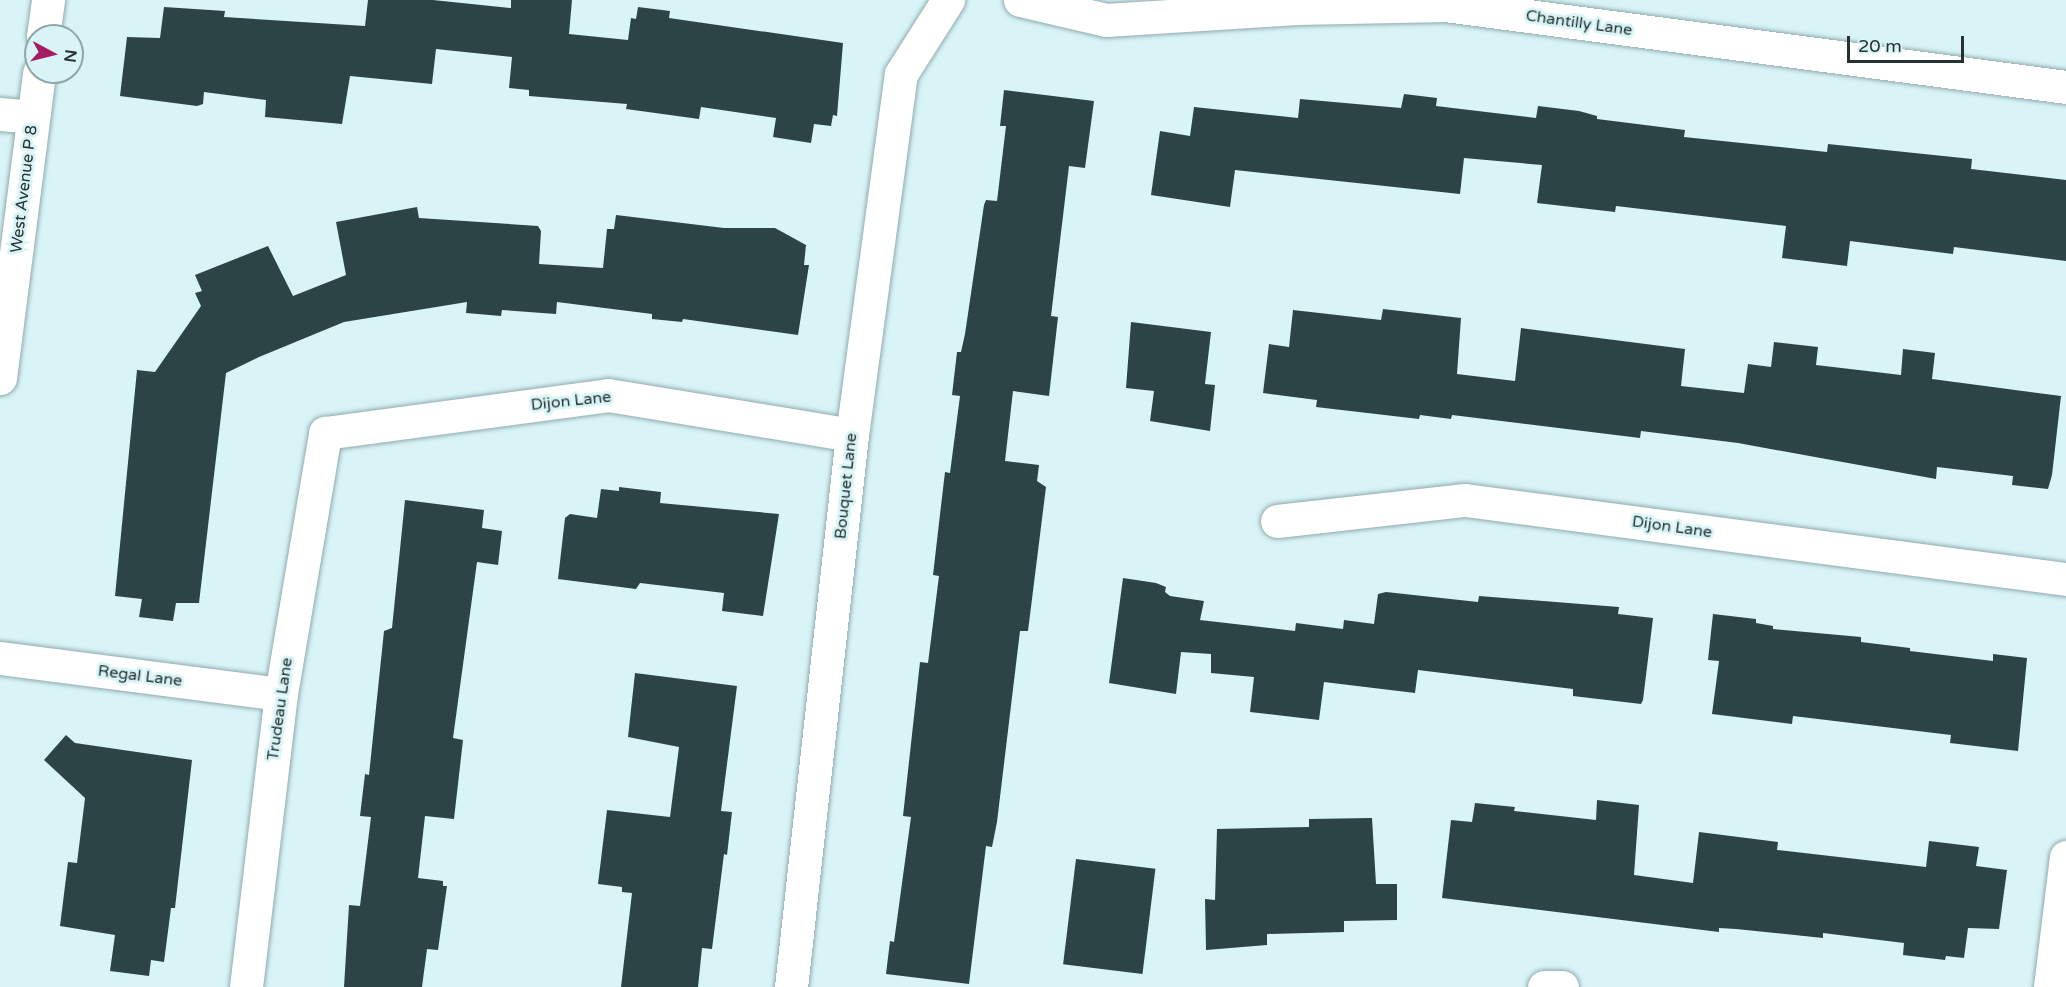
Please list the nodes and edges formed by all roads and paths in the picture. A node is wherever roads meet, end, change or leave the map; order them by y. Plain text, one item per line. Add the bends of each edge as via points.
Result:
1 (48, 0) edge
2 (948, 0) edge
3 (1020, 0) edge
4 (1296, 4) edge
5 (45, 24) edge
6 (37, 84) edge
7 (2066, 87) edge
8 (0, 114) edge
9 (33, 117) junction
10 (0, 378) edge
11 (325, 433) joint
12 (852, 435) junction
13 (1277, 521) dead end
14 (2066, 579) edge
15 (0, 658) edge
16 (281, 694) junction
17 (2066, 857) edge
18 (246, 987) edge
19 (791, 987) edge
20 (1544, 987) edge
21 (1562, 987) edge
22 (2050, 987) edge

1 - 5 street
2 - 12 street, Bouquet Lane via 901,74
3 - 4 street, Chantilly Lane via 1107,20
4 - 7 street, Chantilly Lane via 1445,5
6 - 9 street, West Avenue P 8
8 - 9 street
9 - 10 street, West Avenue P 8
11 - 12 street, Dijon Lane via 608,395
11 - 16 street, Trudeau Lane
12 - 19 street, Bouquet Lane
13 - 14 street, Dijon Lane via 1465,500
15 - 16 street, Regal Lane
16 - 18 street, Trudeau Lane
17 - 22 street
20 - 21 street

